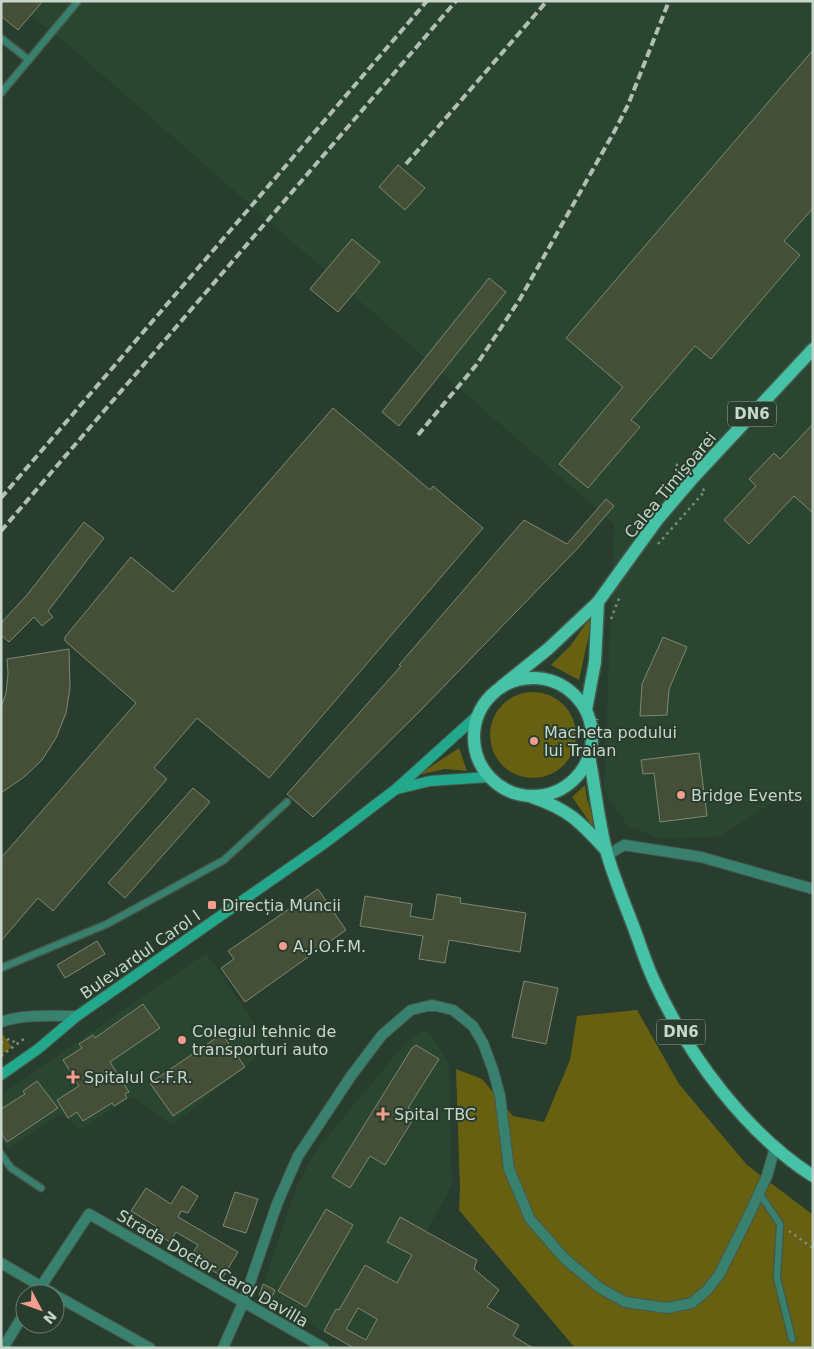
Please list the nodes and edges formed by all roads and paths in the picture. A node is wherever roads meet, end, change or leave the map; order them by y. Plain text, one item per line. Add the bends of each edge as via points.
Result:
1 (78, 1) edge
2 (1, 38) edge
3 (29, 60) junction
4 (1, 93) edge
5 (813, 349) edge
6 (706, 491) dead end
7 (653, 550) dead end
8 (621, 594) dead end
9 (598, 602) junction
10 (608, 627) dead end
11 (502, 686) junction
12 (591, 713) junction
13 (478, 715) junction
14 (592, 752) junction
15 (489, 777) junction
16 (396, 789) junction
17 (528, 796) junction
18 (287, 802) dead end
19 (607, 853) junction
20 (813, 889) edge
21 (1, 968) edge
22 (77, 1016) junction
23 (1, 1022) edge
24 (25, 1038) dead end
25 (1, 1042) edge
26 (18, 1044) junction
27 (1, 1056) edge
28 (1, 1075) edge
29 (775, 1146) junction
30 (1, 1154) edge
31 (812, 1174) edge
32 (41, 1188) dead end
33 (759, 1193) junction
34 (780, 1224) junction
35 (813, 1248) edge
36 (1, 1263) edge
37 (31, 1284) edge
38 (43, 1284) edge
39 (65, 1300) edge
40 (243, 1303) junction
41 (15, 1328) edge
42 (792, 1338) dead end
43 (3, 1348) edge
44 (150, 1348) edge
45 (223, 1348) edge
46 (324, 1348) edge

1 - 3 lane
2 - 3 lane
3 - 4 lane
5 - 9 main road, Calea Timișoarei / DN6 via 657,520
6 - 7 path
8 - 10 path
9 - 11 main road, Calea Timișoarei / DN6
9 - 12 main road, DN6
11 - 12 main road, DN6 via 520,679 540,678 559,683 575,694
11 - 13 main road, DN6
12 - 14 main road, DN6
12 - 14 path via 598,733
13 - 15 main road, DN6 via 475,747
13 - 16 main road, Bulevardul Carol I
14 - 17 main road, DN6 via 572,782 551,793
14 - 19 main road, DN6
15 - 16 main road, Bulevardul Carol I via 430,781
15 - 17 main road, DN6 via 513,793
16 - 22 main road, Bulevardul Carol I via 325,843
17 - 19 main road, DN6 via 566,812 582,824
18 - 21 lane via 224,860 107,924
19 - 20 street via 624,845 701,857
19 - 29 main road, DN6 via 656,984 680,1030 708,1074
22 - 23 street
22 - 28 main road, Bulevardul Carol I
24 - 26 path
25 - 26 path via 9,1040
26 - 27 path
29 - 31 main road, DN6
29 - 33 street
30 - 32 lane via 11,1168
33 - 34 lane
33 - 40 street via 719,1275 692,1303 667,1308 625,1302 600,1288 565,1259 530,1219 509,1169 500,1096 483,1043 473,1026 453,1010 432,1004 411,1010 382,1035 298,1156 277,1204
34 - 35 path
34 - 42 lane via 776,1278
36 - 37 street
38 - 40 street, Strada Doctor Carol Davilla via 89,1214
39 - 44 street
40 - 45 street
40 - 46 street, Strada Doctor Carol Davilla
41 - 43 street

